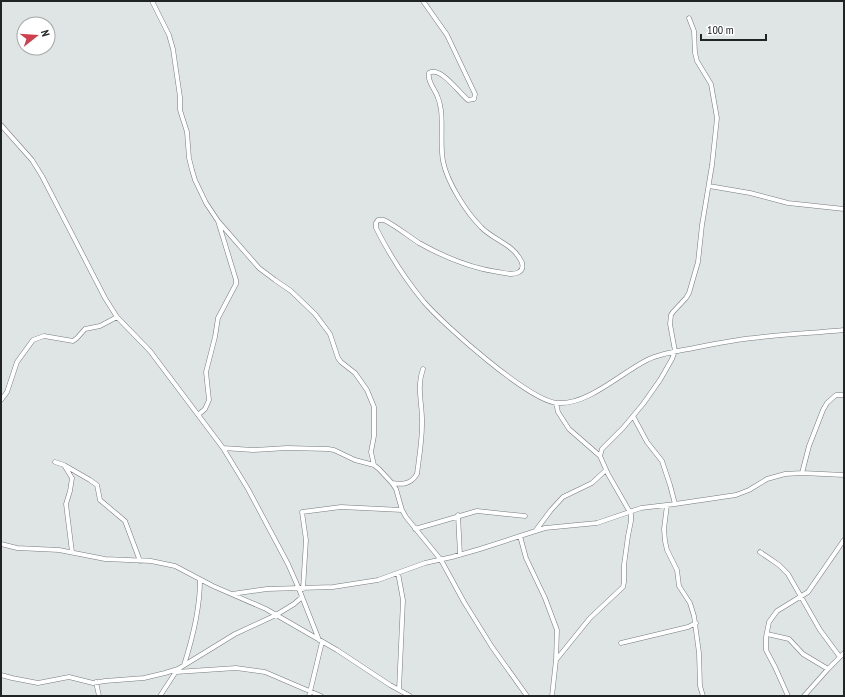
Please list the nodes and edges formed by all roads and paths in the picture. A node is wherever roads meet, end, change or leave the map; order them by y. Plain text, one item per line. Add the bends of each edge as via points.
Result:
1 (152, 1) edge
2 (423, 1) edge
3 (689, 18) dead end
4 (1, 125) edge
5 (709, 186) junction
6 (844, 209) edge
7 (218, 221) junction
8 (117, 317) junction
9 (844, 330) edge
10 (675, 352) junction
11 (422, 369) dead end
12 (844, 395) edge
13 (1, 400) edge
14 (556, 404) junction
15 (198, 415) junction
16 (633, 416) junction
17 (223, 448) junction
18 (600, 456) junction
19 (55, 462) dead end
20 (374, 465) junction
21 (64, 466) junction
22 (606, 470) junction
23 (802, 473) junction
24 (844, 475) edge
25 (392, 483) junction
26 (674, 504) junction
27 (667, 505) junction
28 (402, 510) junction
29 (630, 510) junction
30 (458, 515) junction
31 (525, 516) dead end
32 (415, 529) junction
33 (536, 530) junction
34 (520, 536) junction
35 (844, 540) edge
36 (1, 544) edge
37 (72, 552) junction
38 (760, 552) dead end
39 (460, 555) junction
40 (441, 560) junction
41 (140, 561) junction
42 (398, 573) junction
43 (200, 580) junction
44 (301, 589) junction
45 (232, 594) junction
46 (302, 597) junction
47 (800, 597) junction
48 (276, 615) junction
49 (696, 623) junction
50 (766, 634) junction
51 (321, 641) junction
52 (621, 643) dead end
53 (844, 653) edge
54 (840, 657) junction
55 (556, 660) junction
56 (184, 665) junction
57 (828, 669) junction
58 (177, 670) junction
59 (1, 675) edge
60 (96, 682) junction
61 (399, 690) junction
62 (309, 694) edge
63 (99, 696) edge
64 (160, 696) edge
65 (321, 696) edge
66 (410, 696) edge
67 (527, 696) edge
68 (552, 696) edge
69 (703, 696) edge
70 (788, 696) edge
71 (804, 696) edge

1 - 7 street via 172,41 180,110 193,175
2 - 14 street via 447,36 475,94 474,99 468,100 442,75 432,71 429,73 428,78 441,111 442,152 447,173 470,214 481,228 517,254 523,266 522,270 515,274 491,271 451,259 421,244 384,220 378,220 376,228 414,290 436,315 513,380
3 - 5 street via 694,31 696,57 711,84 716,109
4 - 8 street via 32,160 42,176
5 - 6 street via 788,203
5 - 10 street via 700,251 692,286 686,298 671,315
7 - 15 street via 236,284 218,318 206,372 209,400 205,409
7 - 20 street via 259,268 291,291 315,314 330,334 338,358 355,373 367,390 374,407 371,452
8 - 13 street via 100,326 85,329 73,341 44,336 33,340 17,362 7,392
8 - 15 street via 150,351
9 - 10 street via 754,338
10 - 14 street via 658,355 577,400
10 - 16 street via 660,380
11 - 25 street via 419,383 422,424 417,474 405,484
12 - 23 street via 836,395 825,405 809,446
14 - 18 street via 569,429
15 - 17 street
16 - 18 street via 604,446
16 - 26 street via 647,442 662,461
17 - 20 street via 328,449
17 - 44 street
18 - 22 street
19 - 21 street
20 - 25 street
21 - 37 street via 72,478 66,504
21 - 41 street via 95,482 100,500 125,521
22 - 29 street
22 - 33 street via 592,483 563,497
23 - 24 street
23 - 26 street via 772,477 736,495
25 - 28 street
26 - 27 street
27 - 29 street
27 - 49 street via 665,545 677,570 679,586 692,609
28 - 32 street
28 - 44 street via 342,506 302,512 306,540
29 - 33 street via 597,522
29 - 55 street via 632,521 628,533 624,582 618,592 594,613
30 - 31 street via 479,511
30 - 32 street
30 - 39 street
32 - 40 street
33 - 34 street
34 - 39 street
34 - 55 street via 526,558 556,624
35 - 47 street via 808,592
36 - 37 street via 17,548
37 - 41 street via 105,559
38 - 47 street via 783,569
39 - 40 street
40 - 42 street
40 - 67 street via 492,647
41 - 43 street via 175,566
42 - 44 street via 362,583
42 - 61 street via 403,600
43 - 45 street
43 - 56 street via 197,616
44 - 45 street via 268,589
44 - 46 street
45 - 48 street
46 - 48 street
46 - 51 street
47 - 50 street via 775,613
47 - 54 street
48 - 51 street
48 - 56 street via 235,634
49 - 52 street
49 - 69 street via 700,686
50 - 57 street via 789,639 803,654
50 - 70 street via 766,650
51 - 61 street
51 - 62 street
53 - 54 street
54 - 57 street
55 - 68 street
56 - 58 street
57 - 71 street
58 - 60 street via 144,678
58 - 62 street via 234,668 265,672
58 - 64 street
59 - 60 street via 38,683 69,677
60 - 63 street
61 - 66 street
62 - 65 street

